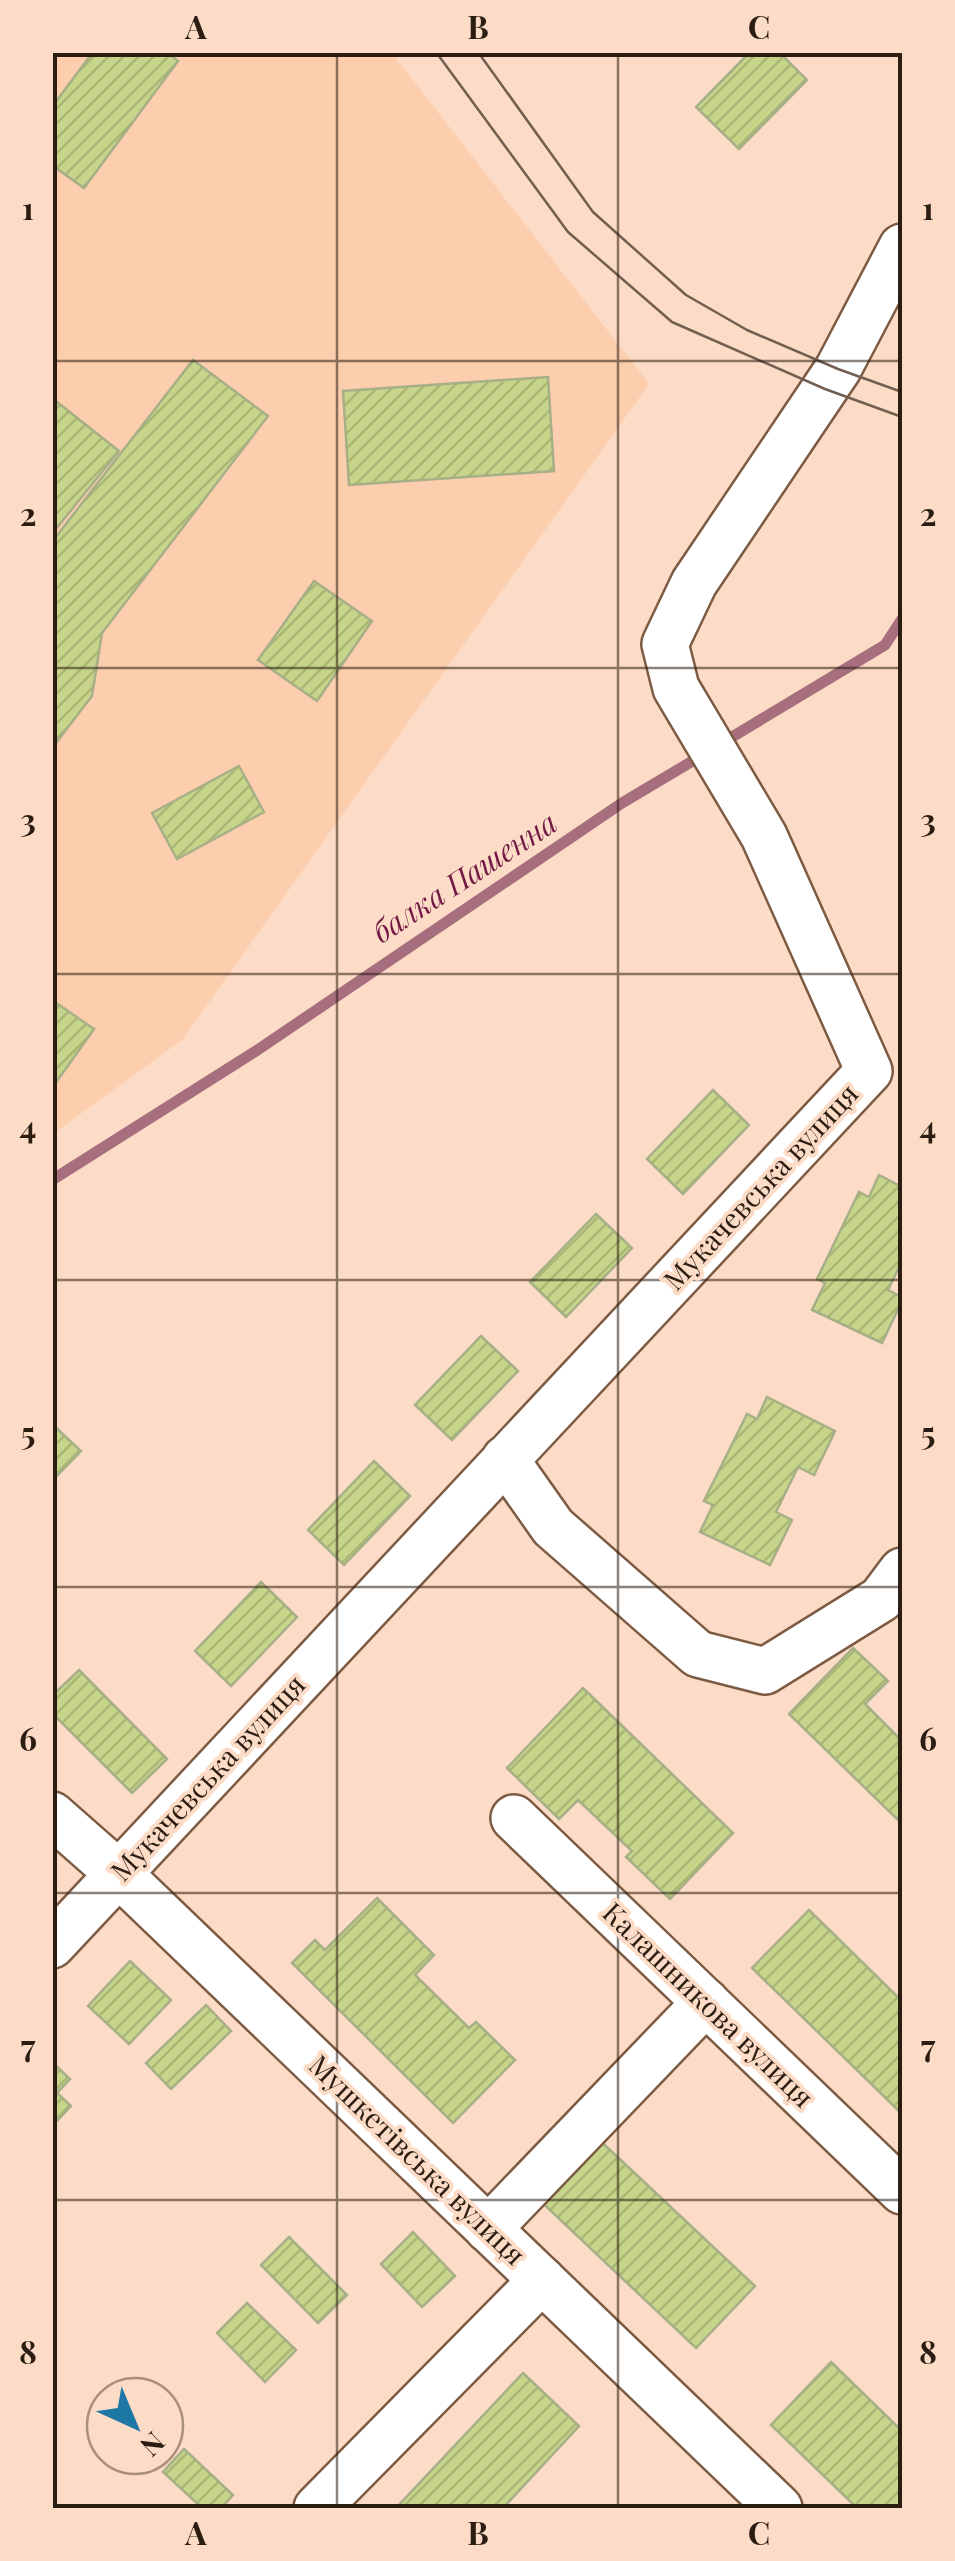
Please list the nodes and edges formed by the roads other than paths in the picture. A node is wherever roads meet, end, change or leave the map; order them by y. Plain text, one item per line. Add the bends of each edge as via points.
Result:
1 (902, 247) edge
2 (886, 1081) edge
3 (505, 1459) junction
4 (902, 1570) edge
5 (52, 1815) edge
6 (514, 1818) dead end
7 (118, 1874) junction
8 (52, 1945) edge
9 (706, 2002) junction
10 (902, 2191) edge
11 (488, 2228) junction
12 (542, 2280) junction
13 (317, 2508) edge
14 (779, 2508) edge

1 - 2 street, Мукачевська вулиця via 838,369 694,583 665,644 676,688 764,836
2 - 3 street, Мукачевська вулиця
3 - 4 street via 553,1527 698,1654 765,1671 880,1599
3 - 7 street, Мукачевська вулиця
5 - 7 street, Мушкетівська вулиця
6 - 9 street, Калашникова вулиця
7 - 8 street, Мукачевська вулиця
7 - 11 street, Мушкетівська вулиця
9 - 10 street, Калашникова вулиця
9 - 11 street
11 - 12 street, Мушкетівська вулиця
12 - 13 street
12 - 14 street, Мушкетівська вулиця

